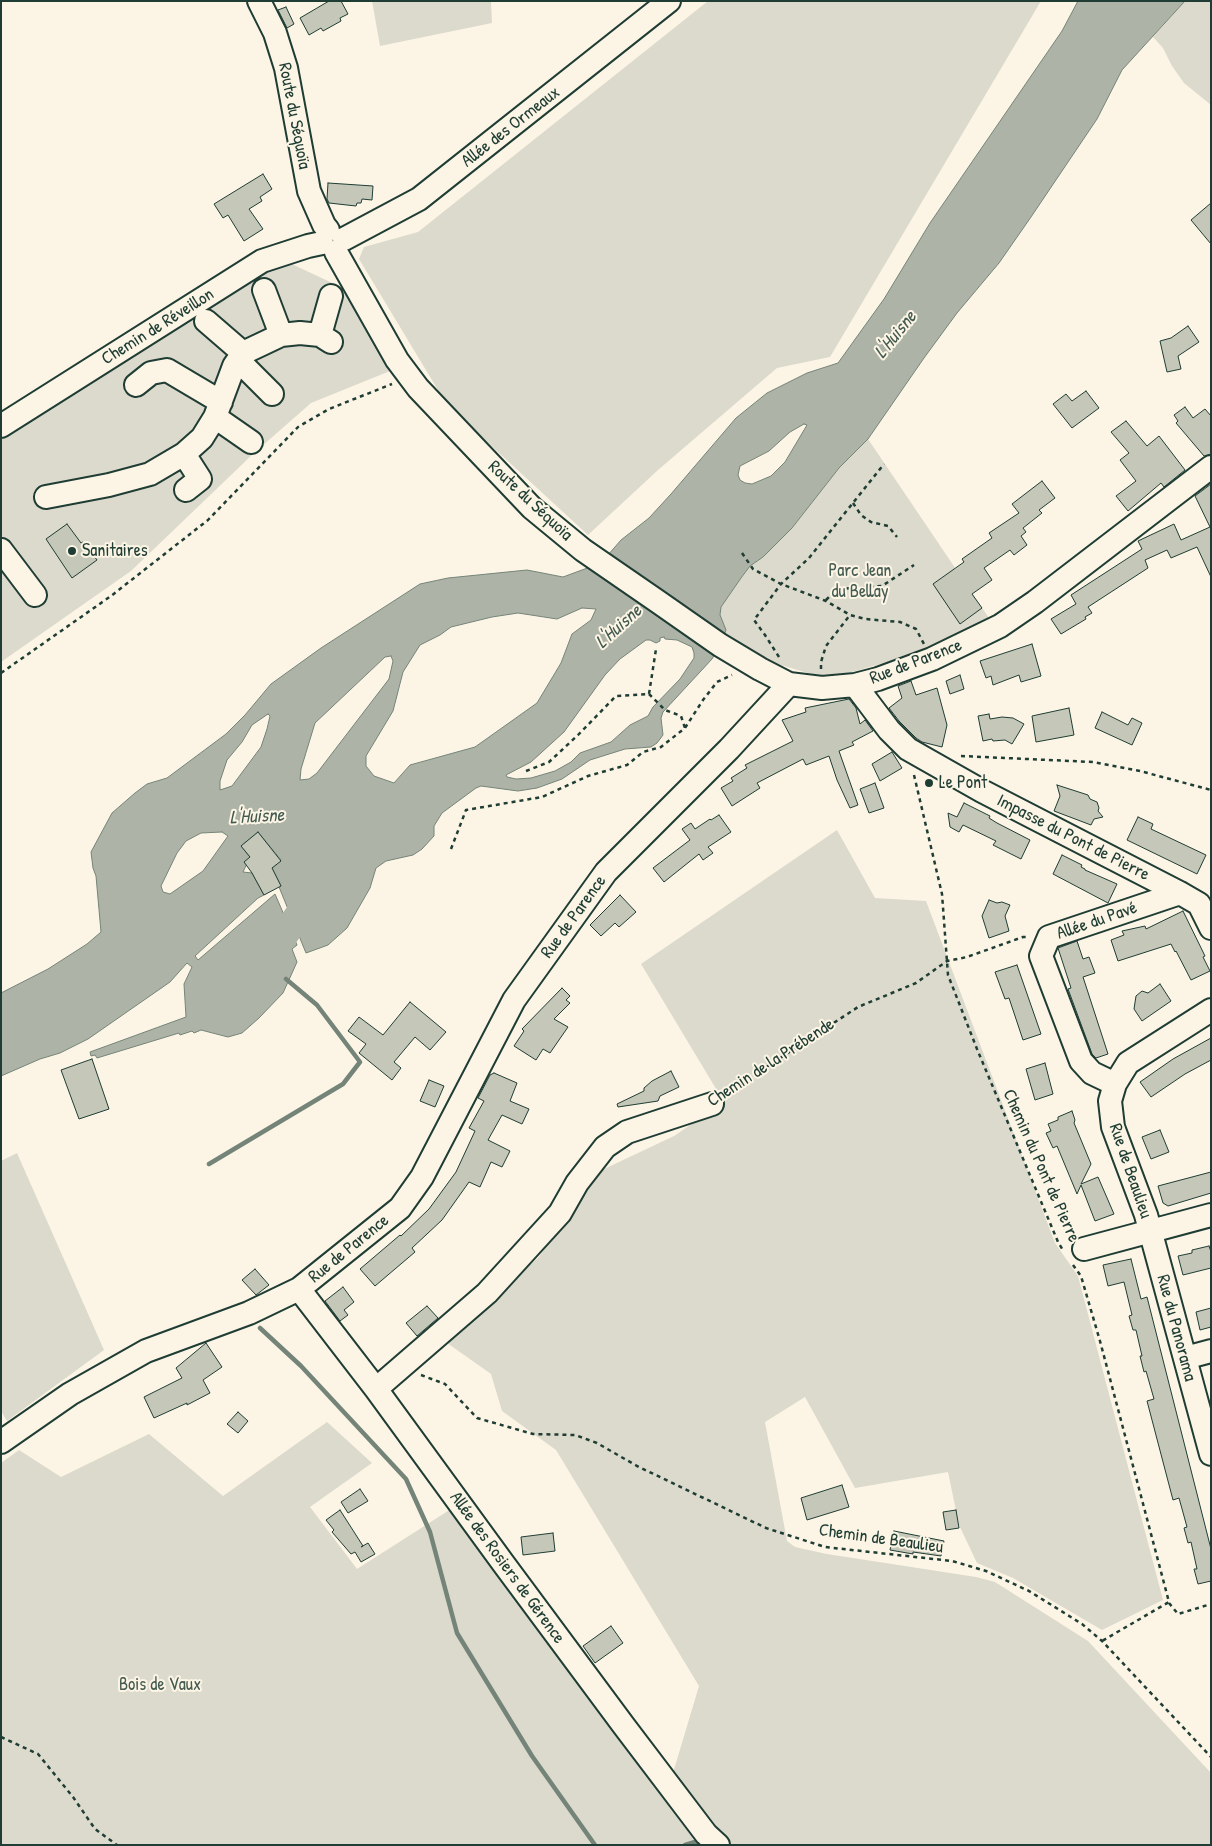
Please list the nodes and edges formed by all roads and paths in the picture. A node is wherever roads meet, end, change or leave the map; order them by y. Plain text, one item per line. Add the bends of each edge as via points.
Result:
1 (259, 1) edge
2 (669, 1) edge
3 (333, 241) junction
4 (264, 290) dead end
5 (330, 296) dead end
6 (206, 321) dead end
7 (281, 334) junction
8 (241, 356) junction
9 (410, 377) junction
10 (136, 385) dead end
11 (272, 394) dead end
12 (218, 409) junction
13 (1, 426) edge
14 (250, 442) dead end
15 (184, 454) junction
16 (884, 464) dead end
17 (1211, 467) edge
18 (201, 480) dead end
19 (46, 497) dead end
20 (853, 503) junction
21 (897, 537) dead end
22 (1, 550) edge
23 (742, 554) dead end
24 (914, 565) dead end
25 (781, 584) junction
26 (35, 595) dead end
27 (826, 601) junction
28 (850, 615) junction
29 (656, 649) dead end
30 (932, 659) junction
31 (1, 673) edge
32 (734, 674) dead end
33 (774, 676) junction
34 (855, 684) junction
35 (822, 688) junction
36 (648, 694) junction
37 (685, 728) junction
38 (908, 749) junction
39 (960, 756) dead end
40 (526, 771) dead end
41 (1211, 790) edge
42 (451, 849) dead end
43 (1180, 893) junction
44 (1211, 928) edge
45 (1049, 938) junction
46 (947, 961) junction
47 (1211, 1010) edge
48 (1115, 1084) junction
49 (712, 1104) joint
50 (1211, 1215) edge
51 (1150, 1232) junction
52 (1075, 1256) junction
53 (299, 1289) junction
54 (1211, 1351) edge
55 (1185, 1358) junction
56 (401, 1368) junction
57 (376, 1389) junction
58 (1, 1442) edge
59 (1211, 1454) edge
60 (1169, 1602) junction
61 (1211, 1604) edge
62 (1102, 1641) junction
63 (1, 1738) edge
64 (1211, 1757) edge
65 (117, 1845) edge
66 (718, 1845) edge

1 - 3 street, Route du Séquoïa via 275,32 286,68 309,191
2 - 3 street, Allée des Ormeaux via 419,200
3 - 9 street, Route du Séquoïa
3 - 13 street, Chemin de Réveillon via 262,261
4 - 7 street
5 - 7 street via 326,338 300,333
6 - 8 street
7 - 8 street
8 - 11 street
8 - 12 street
9 - 31 path via 329,409 298,427 208,520 111,596
9 - 33 street, Route du Séquoïa via 532,508 583,550 720,644
10 - 12 street via 151,373 167,370
12 - 14 street
12 - 15 street via 202,438
15 - 18 street
15 - 19 street via 150,474
16 - 20 path
17 - 30 street, Rue de Parence via 1036,602 1000,626
20 - 21 path via 861,515 871,522 888,526
20 - 25 path via 808,558
22 - 26 street
23 - 25 path via 753,569
24 - 27 path via 882,586 837,590
25 - 27 path
25 - 33 path via 754,620 780,660
27 - 28 path
28 - 30 path via 900,622 916,629
28 - 35 path via 826,646 821,662
29 - 36 path
30 - 34 street, Rue de Parence
32 - 37 path via 717,682
33 - 35 street, Rue de Parence
33 - 53 street, Rue de Parence via 729,749 601,879 514,1000 422,1177 400,1208
34 - 35 street, Rue de Parence
34 - 38 street, Impasse du Pont de Pierre via 889,730
36 - 37 path via 665,710 681,716
36 - 40 path via 616,696 548,762
37 - 42 path via 661,747 643,752 627,764 588,776 542,797 466,810
38 - 43 street, Impasse du Pont de Pierre via 982,792
38 - 46 path, Chemin du Pont de Pierre via 942,894
39 - 41 path via 1093,762
43 - 44 street via 1199,904
43 - 45 street, Allée du Pavé
45 - 46 path, Chemin de la Prébende via 1023,937
45 - 48 street, Allée du Pavé via 1041,956 1080,1061 1092,1073
46 - 49 path, Chemin de la Prébende via 916,983 858,1007
46 - 52 path, Chemin du Pont de Pierre via 948,975 977,1049 1058,1242
47 - 48 street, Rue de Beaulieu via 1128,1063
48 - 51 street, Rue de Beaulieu via 1110,1102 1113,1127
49 - 56 street, Chemin de la Prébende via 627,1132 605,1147 577,1183 560,1213 487,1293
50 - 51 street, Rue de Beaulieu
51 - 52 street, Rue de Beaulieu
51 - 55 street, Rue du Panorama
52 - 60 path, Chemin du Pont de Pierre
53 - 57 street, Allée des Rosiers de Gérence
53 - 58 street, Rue de Parence via 248,1313 146,1351 70,1394
54 - 55 street
55 - 59 street, Rue du Panorama
56 - 57 street, Chemin de la Prébende
56 - 62 path, Chemin de Beaulieu via 445,1384 477,1418 533,1434 576,1435 598,1443 637,1466 766,1528 825,1547 952,1561 986,1572 1028,1591 1082,1624
57 - 66 street, Allée des Rosiers de Gérence via 612,1710 706,1834
60 - 61 path via 1178,1614
60 - 62 path
62 - 64 path, Chemin de Beaulieu
63 - 65 path via 38,1754 95,1829

